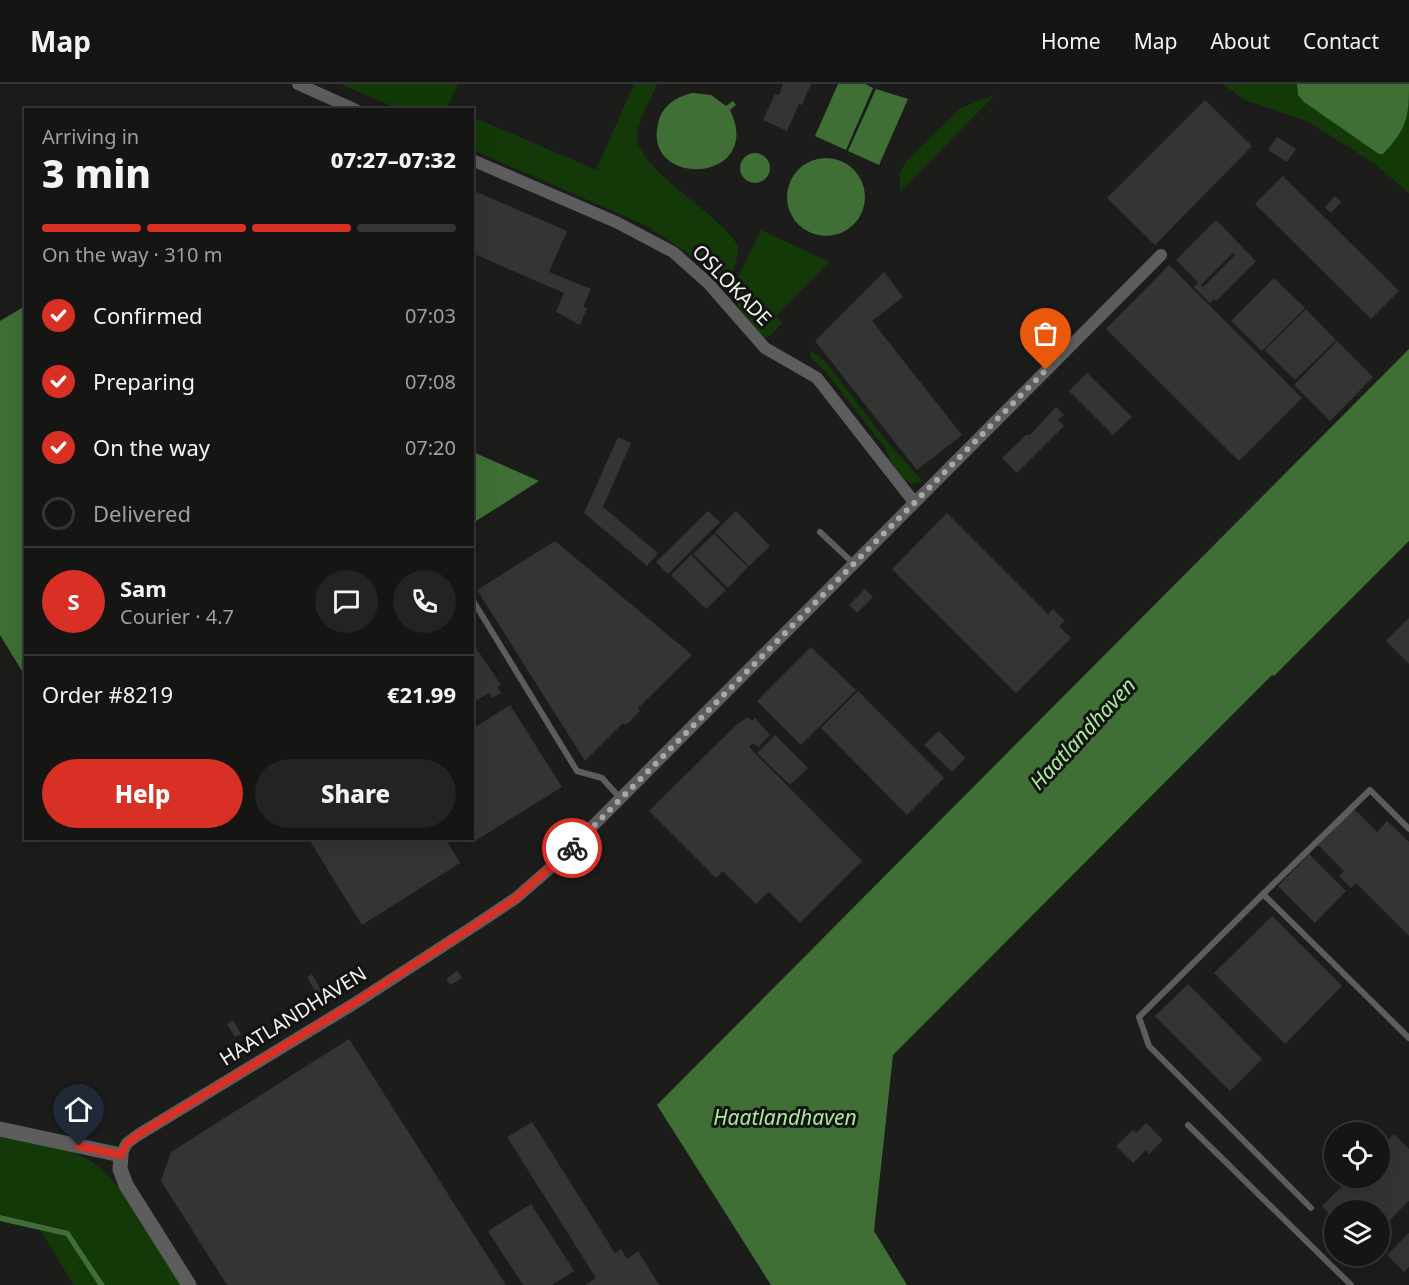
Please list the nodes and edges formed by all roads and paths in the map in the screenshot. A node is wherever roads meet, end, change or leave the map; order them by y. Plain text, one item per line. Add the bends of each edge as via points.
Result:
1 (298, 84) edge
2 (352, 108) edge
3 (474, 161) edge
4 (1161, 255) dead end
5 (914, 502) junction
6 (820, 532) dead end
7 (853, 563) junction
8 (474, 602) edge
9 (621, 799) junction
10 (1409, 829) edge
11 (1263, 894) junction
12 (1409, 1038) edge
13 (1188, 1125) dead end
14 (0, 1129) edge
15 (121, 1155) junction
16 (1311, 1208) dead end
17 (189, 1285) edge
18 (1352, 1285) edge

1 - 2 street
3 - 5 street, OSLOKADE via 616,222 673,252 708,283 765,348 817,378
4 - 5 street, HAATLANDHAVEN
5 - 7 street, HAATLANDHAVEN
6 - 7 lane
7 - 9 street, HAATLANDHAVEN
8 - 9 lane via 577,771 602,778
9 - 15 street, HAATLANDHAVEN via 516,898 351,1005 138,1135 127,1143
10 - 11 lane via 1370,790
11 - 12 lane
11 - 16 lane via 1139,1017 1149,1046
13 - 18 lane
14 - 15 street
15 - 17 street via 122,1177

